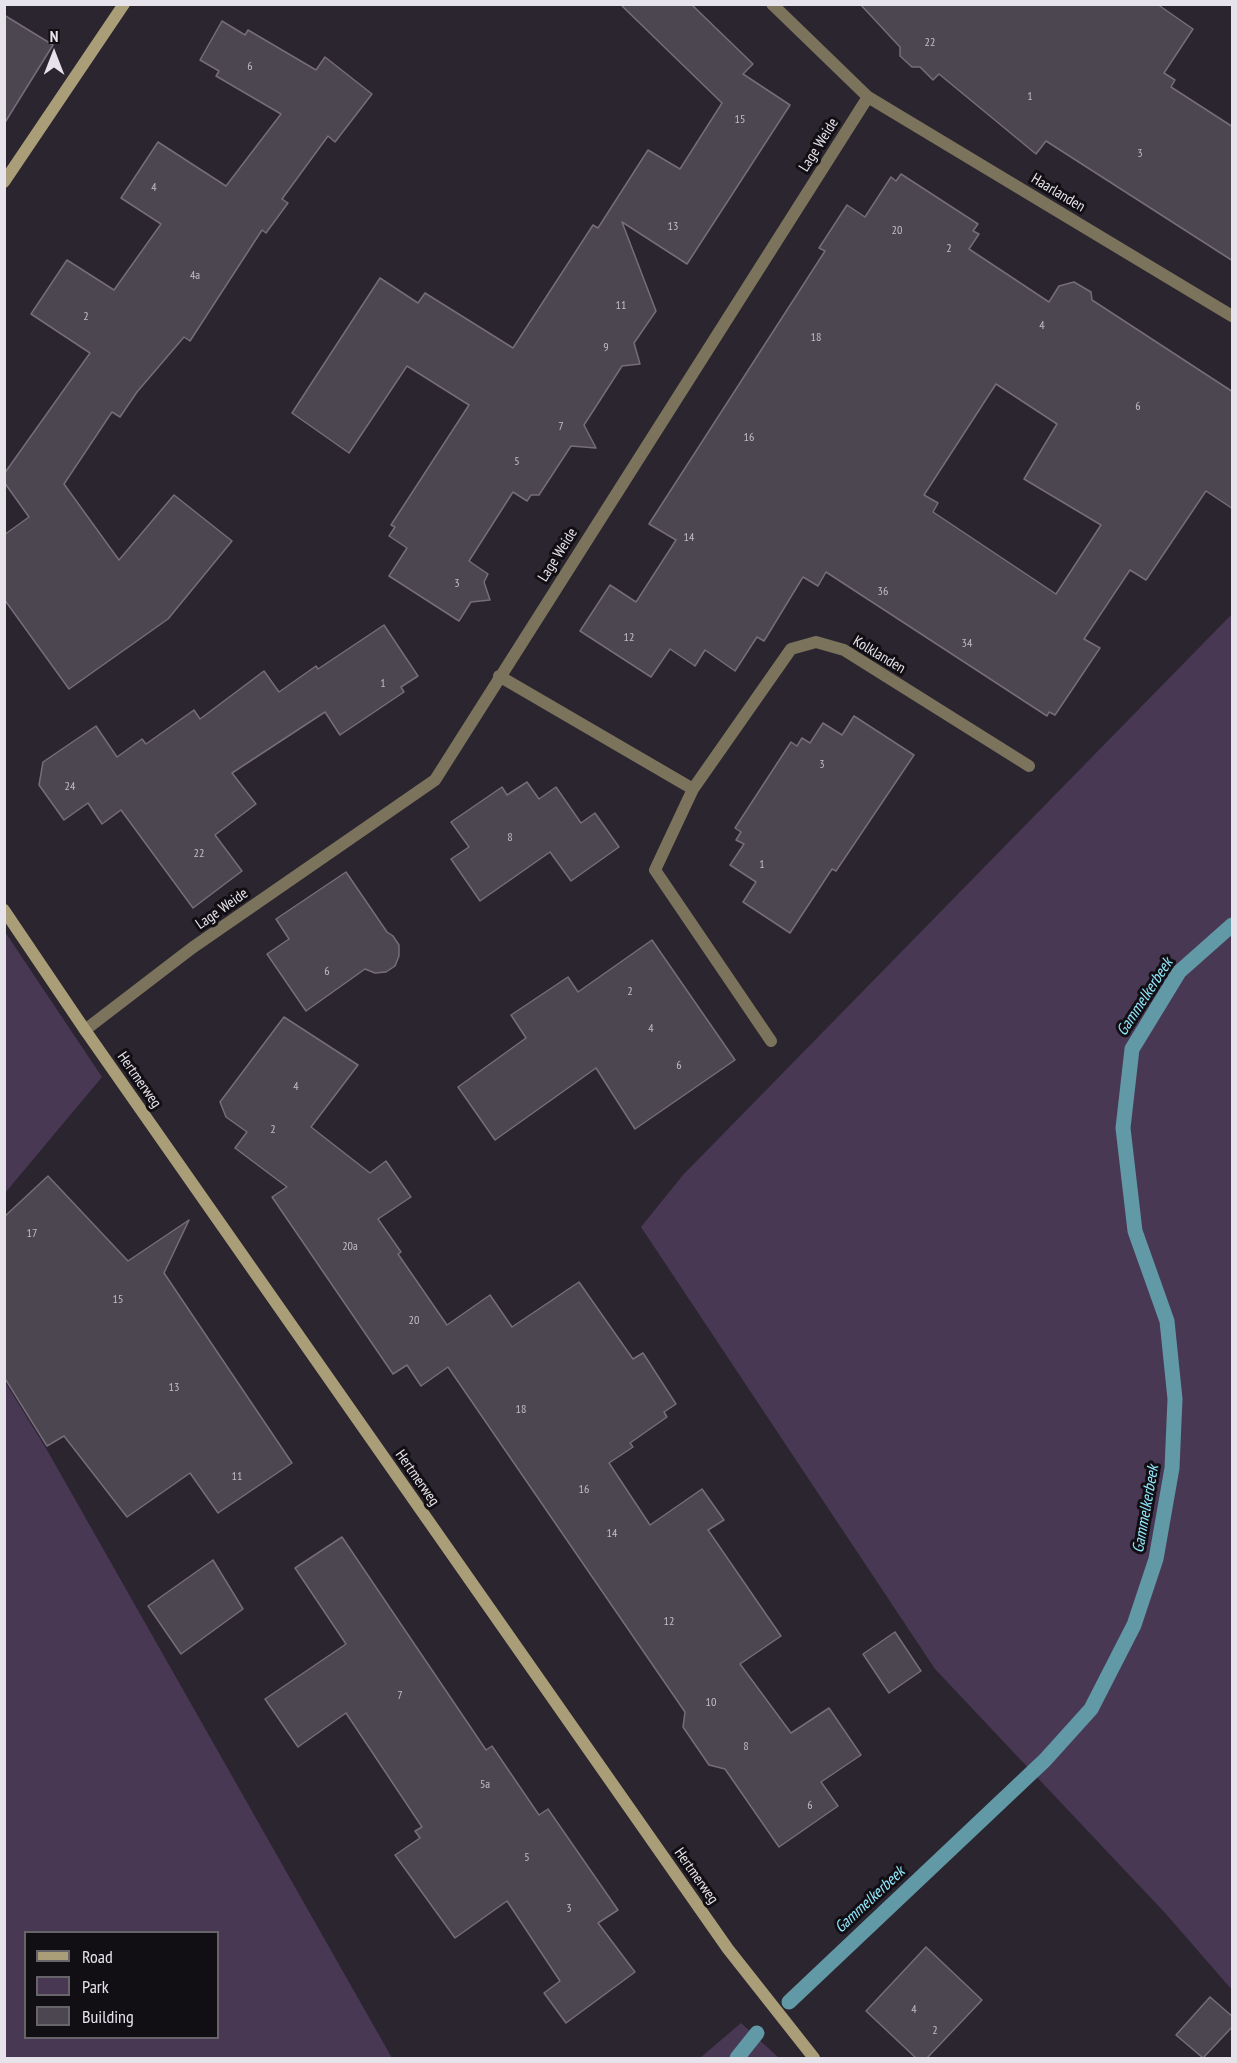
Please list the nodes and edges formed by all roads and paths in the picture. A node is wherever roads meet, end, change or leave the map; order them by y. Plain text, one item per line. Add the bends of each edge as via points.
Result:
1 (124, 4) edge
2 (772, 4) edge
3 (868, 97) junction
4 (4, 182) edge
5 (1233, 316) edge
6 (499, 676) junction
7 (1029, 766) dead end
8 (693, 789) junction
9 (4, 910) edge
10 (85, 1030) junction
11 (771, 1041) dead end
12 (814, 2058) edge

1 - 4 street
2 - 3 street
3 - 5 street, Haarlanden
3 - 6 street, Lage Weide
6 - 8 street
6 - 10 street, Lage Weide via 435,780 192,948
7 - 8 street, Kolklanden via 844,650 816,642 791,649
8 - 11 street, Kolklanden via 655,870
9 - 10 street, Hertmerweg
10 - 12 street, Hertmerweg via 728,1949

